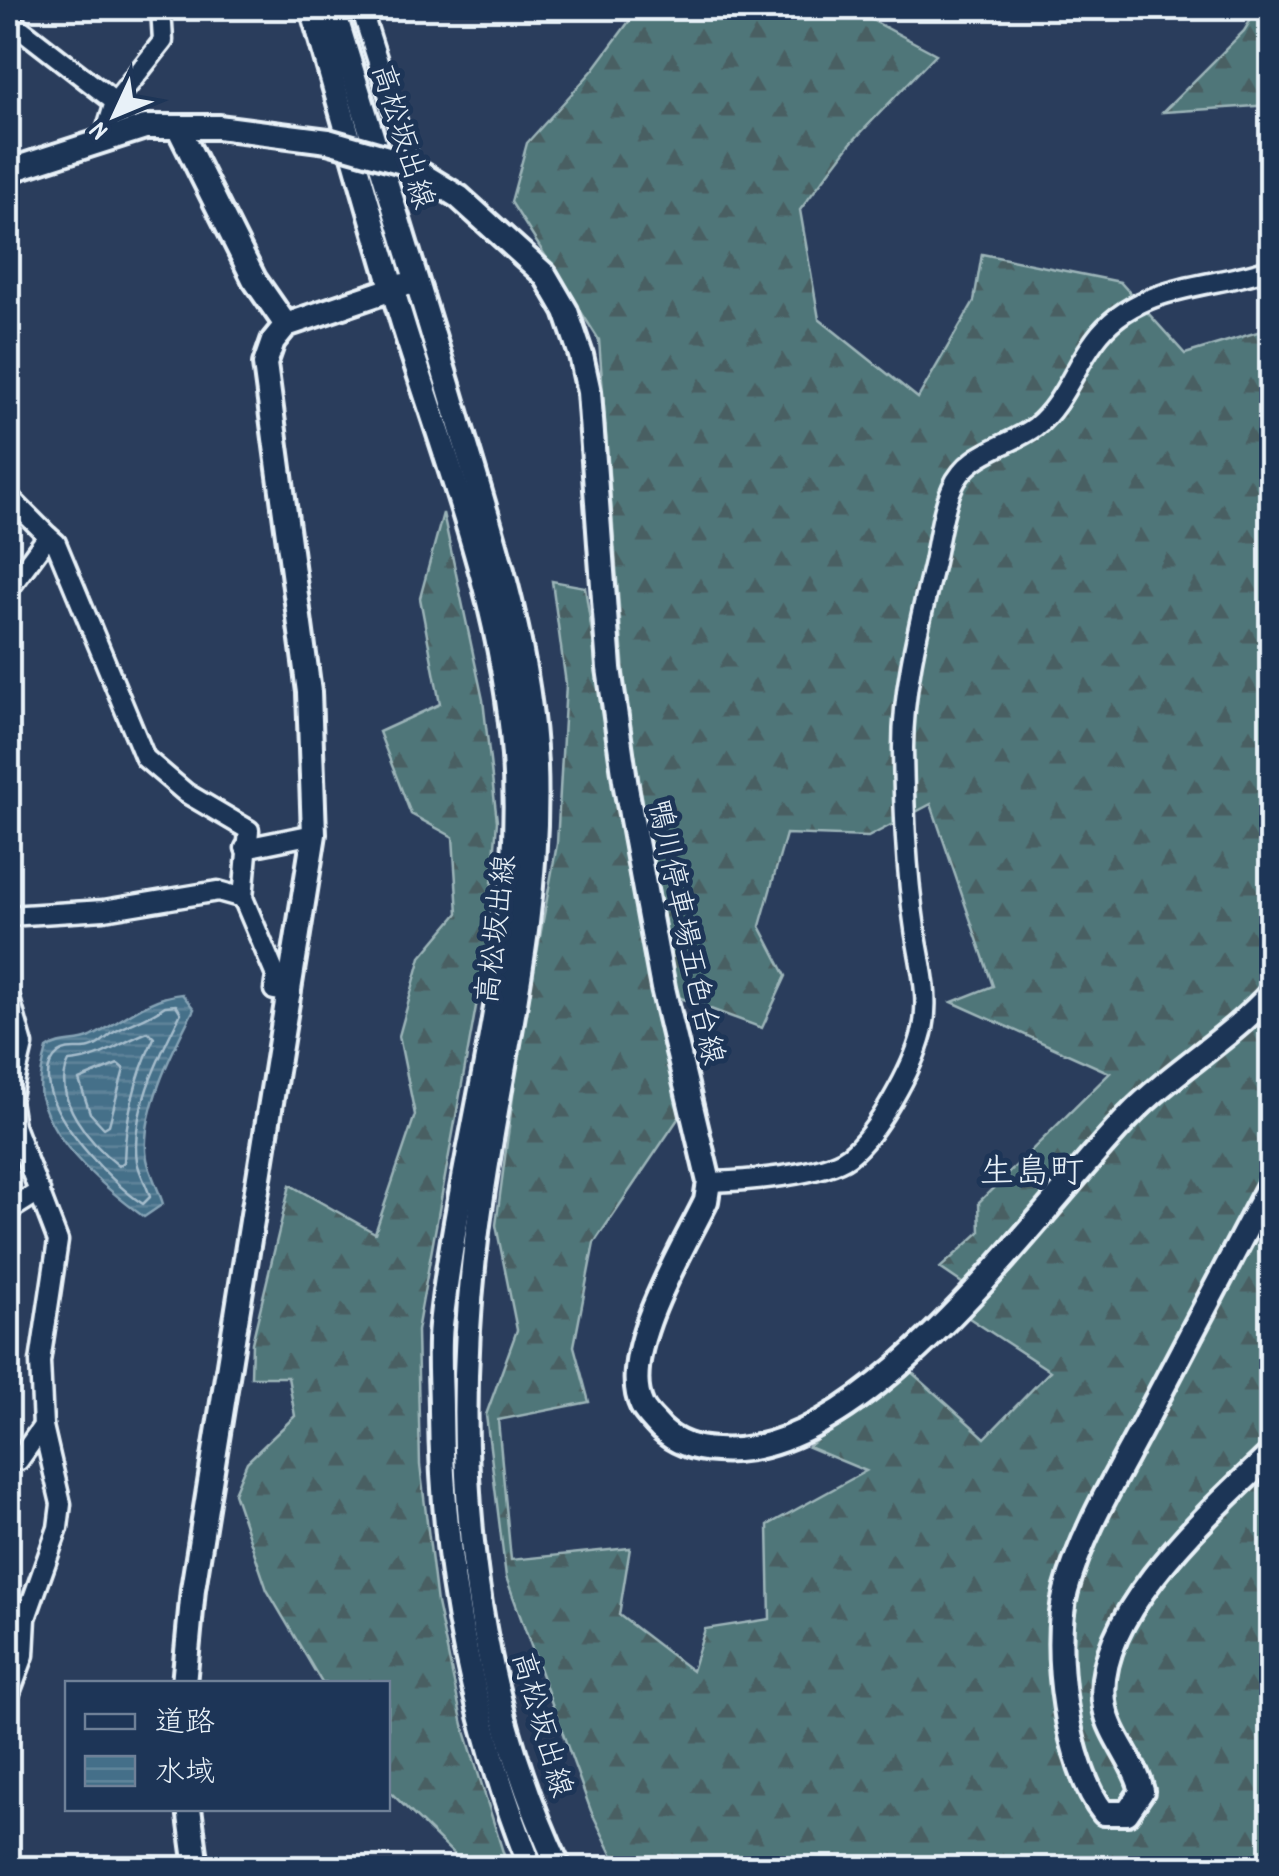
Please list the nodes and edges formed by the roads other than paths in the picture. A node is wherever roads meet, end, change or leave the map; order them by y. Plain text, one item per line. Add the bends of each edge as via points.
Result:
1 (161, 8) edge
2 (312, 8) edge
3 (333, 8) edge
4 (361, 8) edge
5 (8, 19) edge
6 (115, 102) junction
7 (178, 127) junction
8 (104, 138) junction
9 (407, 164) junction
10 (8, 172) edge
11 (1272, 268) edge
12 (417, 281) junction
13 (393, 288) junction
14 (286, 325) junction
15 (8, 496) edge
16 (48, 536) junction
17 (8, 590) edge
18 (314, 834) junction
19 (245, 848) junction
20 (242, 898) junction
21 (8, 916) edge
22 (8, 992) edge
23 (1272, 992) edge
24 (292, 993) junction
25 (1272, 1180) edge
26 (709, 1182) junction
27 (40, 1190) junction
28 (8, 1211) edge
29 (44, 1426) junction
30 (1272, 1453) edge
31 (8, 1457) edge
32 (184, 1681) edge
33 (8, 1698) edge
34 (190, 1811) edge
35 (197, 1868) edge
36 (531, 1868) edge
37 (559, 1868) edge

1 - 6 street via 163,41
2 - 13 main road, 高松坂出線
3 - 12 main road, 高松坂出線
4 - 9 street
5 - 6 street
6 - 8 street
7 - 8 main road, 鴨川停車場五色台線
7 - 9 main road, 鴨川停車場五色台線, bridge via 328,141
7 - 14 main road via 261,291
8 - 10 main road, 鴨川停車場五色台線
9 - 26 main road, 鴨川停車場五色台線 via 459,196 545,275 582,355 626,787 662,988
11 - 26 street via 1174,290 1119,314 1095,339 1049,413 1034,428 988,449 952,486 915,646 903,744 907,855 925,969 922,1033 879,1120 848,1157
12 - 13 main road
12 - 37 main road, 高松坂出線 via 510,603 534,758 532,906 476,1239 463,1411 474,1580 520,1762
13 - 14 main road
13 - 36 main road, 高松坂出線 via 492,610 514,758 512,903 440,1330 441,1429 450,1568 462,1635
14 - 18 main road via 267,351 265,374 309,692
15 - 16 street
16 - 17 street
16 - 19 street via 145,758 248,830
18 - 19 street
18 - 24 main road
19 - 20 street
20 - 21 street via 218,891 104,910
20 - 24 street via 276,976 274,990
22 - 27 street via 23,1045 10,1100 14,1126
23 - 26 main road via 1148,1097 897,1367 826,1419 755,1451 686,1446 652,1419 637,1386 649,1323
24 - 32 main road via 193,1589
25 - 30 main road via 1104,1501 1065,1593 1062,1664 1070,1722 1081,1772 1104,1812 1127,1814 1142,1791 1104,1704 1119,1631 1210,1512
27 - 28 street
27 - 29 street via 58,1241 40,1362
29 - 31 street via 19,1460
29 - 33 street via 60,1494 58,1528 26,1618 24,1656
34 - 35 main road

